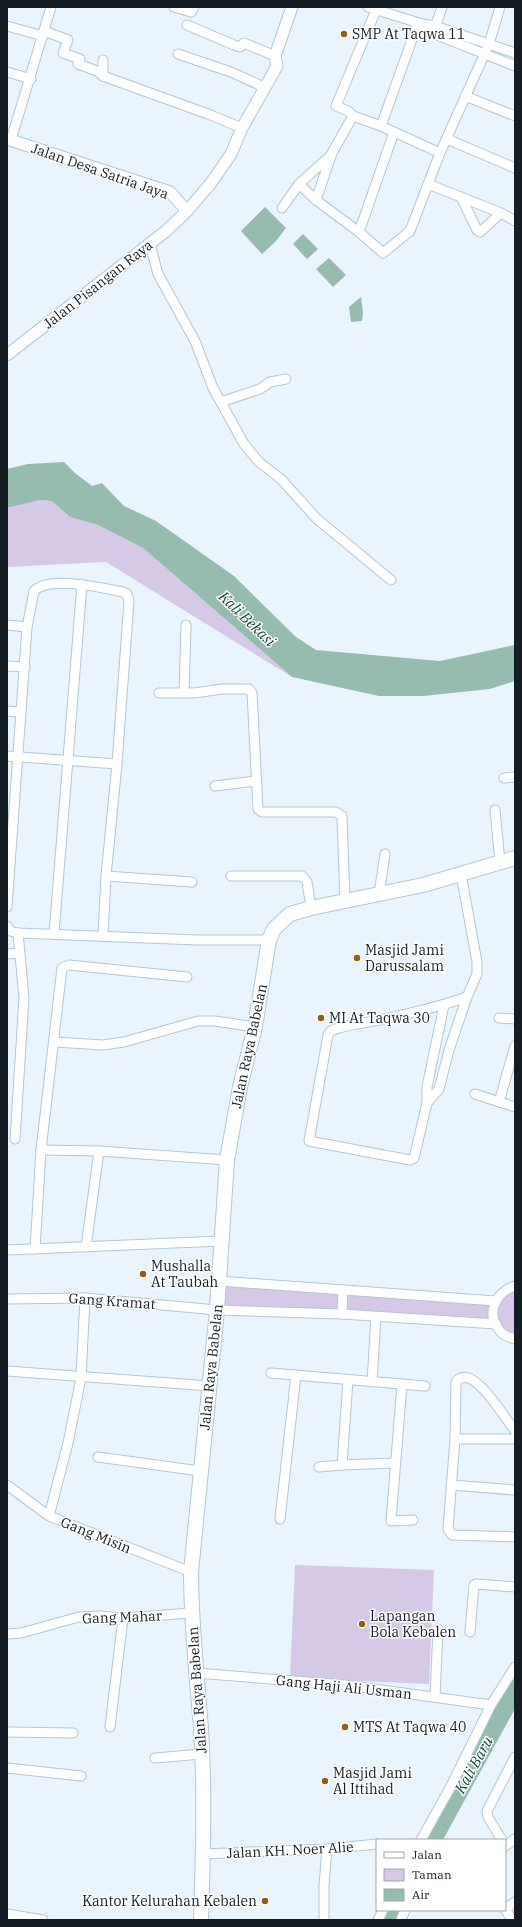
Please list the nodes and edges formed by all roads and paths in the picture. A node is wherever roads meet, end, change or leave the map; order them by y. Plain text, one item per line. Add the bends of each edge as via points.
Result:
1 (51, 7) edge
2 (174, 7) edge
3 (194, 7) edge
4 (292, 7) edge
5 (442, 7) edge
6 (500, 7) edge
7 (372, 8) edge
8 (420, 23) junction
9 (187, 25) dead end
10 (7, 26) edge
11 (434, 29) junction
12 (43, 34) junction
13 (489, 44) junction
14 (484, 53) junction
15 (515, 53) edge
16 (178, 54) dead end
17 (275, 56) junction
18 (103, 60) dead end
19 (515, 66) edge
20 (7, 72) edge
21 (103, 76) junction
22 (31, 79) junction
23 (264, 87) junction
24 (465, 96) junction
25 (353, 116) junction
26 (515, 116) edge
27 (381, 126) junction
28 (242, 128) junction
29 (394, 132) junction
30 (9, 139) edge
31 (447, 139) junction
32 (332, 153) junction
33 (440, 153) junction
34 (515, 168) edge
35 (299, 184) junction
36 (428, 184) junction
37 (461, 198) junction
38 (316, 200) junction
39 (282, 208) dead end
40 (187, 211) junction
41 (501, 213) junction
42 (515, 221) edge
43 (359, 232) junction
44 (150, 244) junction
45 (8, 353) edge
46 (286, 379) dead end
47 (221, 402) junction
48 (391, 580) dead end
49 (82, 584) junction
50 (7, 625) edge
51 (186, 625) dead end
52 (27, 627) junction
53 (7, 666) edge
54 (25, 667) junction
55 (159, 693) dead end
56 (184, 693) junction
57 (7, 711) edge
58 (21, 712) junction
59 (7, 756) edge
60 (18, 756) junction
61 (68, 760) junction
62 (117, 764) junction
63 (515, 777) edge
64 (504, 778) dead end
65 (256, 781) junction
66 (215, 786) dead end
67 (11, 801) edge
68 (495, 810) dead end
69 (9, 849) edge
70 (384, 854) dead end
71 (515, 858) edge
72 (500, 862) junction
73 (461, 874) junction
74 (106, 876) junction
75 (231, 876) dead end
76 (192, 882) dead end
77 (379, 894) junction
78 (345, 902) junction
79 (7, 907) edge
80 (311, 908) junction
81 (7, 926) edge
82 (18, 933) junction
83 (54, 934) junction
84 (103, 936) junction
85 (269, 940) junction
86 (20, 953) junction
87 (7, 954) edge
88 (187, 977) dead end
89 (467, 997) junction
90 (444, 1005) junction
91 (499, 1018) dead end
92 (515, 1019) edge
93 (255, 1027) junction
94 (54, 1042) junction
95 (515, 1046) edge
96 (434, 1048) junction
97 (449, 1050) junction
98 (475, 1094) dead end
99 (499, 1102) junction
100 (427, 1103) junction
101 (515, 1107) edge
102 (15, 1139) dead end
103 (41, 1150) junction
104 (99, 1151) junction
105 (227, 1160) junction
106 (222, 1241) junction
107 (86, 1247) junction
108 (35, 1249) junction
109 (7, 1250) edge
110 (219, 1281) junction
111 (515, 1286) edge
112 (343, 1290) junction
113 (7, 1298) edge
114 (85, 1298) junction
115 (496, 1301) junction
116 (217, 1310) junction
117 (342, 1314) junction
118 (376, 1317) junction
119 (496, 1324) junction
120 (515, 1339) edge
121 (7, 1371) edge
122 (271, 1373) dead end
123 (296, 1375) junction
124 (80, 1378) junction
125 (348, 1380) junction
126 (372, 1382) junction
127 (402, 1384) junction
128 (210, 1386) junction
129 (425, 1386) dead end
130 (515, 1431) edge
131 (456, 1439) junction
132 (515, 1439) edge
133 (98, 1457) dead end
134 (395, 1463) junction
135 (342, 1466) junction
136 (319, 1467) dead end
137 (200, 1471) junction
138 (451, 1485) junction
139 (7, 1486) edge
140 (515, 1490) edge
141 (49, 1516) junction
142 (280, 1519) dead end
143 (413, 1520) dead end
144 (515, 1537) edge
145 (191, 1572) junction
146 (515, 1587) edge
147 (191, 1613) junction
148 (123, 1618) junction
149 (438, 1629) dead end
150 (470, 1632) dead end
151 (7, 1634) edge
152 (515, 1667) edge
153 (196, 1673) junction
154 (435, 1697) junction
155 (491, 1706) junction
156 (110, 1727) dead end
157 (7, 1732) edge
158 (73, 1733) dead end
159 (202, 1754) junction
160 (155, 1758) dead end
161 (514, 1764) edge
162 (7, 1768) edge
163 (81, 1776) dead end
164 (422, 1839) edge
165 (501, 1839) edge
166 (515, 1839) edge
167 (376, 1844) edge
168 (506, 1845) edge
169 (327, 1848) junction
170 (203, 1854) junction
171 (515, 1902) edge
172 (506, 1908) edge
173 (382, 1911) edge
174 (506, 1911) edge
175 (7, 1914) edge
176 (43, 1920) edge
177 (201, 1920) edge
178 (324, 1920) edge
179 (378, 1920) edge
180 (512, 1920) edge

1 - 12 street
2 - 3 street via 190,12
4 - 17 street, Jalan Pisangan Raya
5 - 11 street
6 - 13 street
7 - 8 street
7 - 25 street via 336,106
8 - 11 street
8 - 27 street
9 - 17 street via 234,45 240,47 244,43
10 - 12 street
11 - 13 street
11 - 14 street
12 - 21 street via 66,38 68,40 63,52 80,58 78,64
12 - 22 street
13 - 14 street
13 - 15 street
14 - 19 street
14 - 24 street
16 - 23 street via 231,72
17 - 23 street, Jalan Pisangan Raya via 277,66
18 - 21 street
20 - 22 street
21 - 28 street
22 - 30 street
23 - 28 street, Jalan Pisangan Raya
24 - 26 street
24 - 31 street
25 - 27 street
25 - 32 street
27 - 29 street
28 - 40 street, Jalan Pisangan Raya via 231,154
29 - 33 street
29 - 43 street
30 - 40 street, Jalan Desa Satria Jaya via 170,192
31 - 33 street
31 - 34 street
32 - 35 street
32 - 38 street
33 - 36 street
35 - 38 street
35 - 39 street
36 - 37 street
36 - 43 street via 410,231 383,253
37 - 41 street
37 - 41 street via 480,232
38 - 43 street
40 - 44 street, Jalan Pisangan Raya
41 - 42 street
44 - 45 street, Jalan Pisangan Raya
44 - 47 street via 158,274 194,341
46 - 47 street via 270,382 263,388
47 - 48 street via 244,444 259,462 280,479 317,519
49 - 52 street via 52,585 36,589
49 - 61 street
49 - 62 street via 123,592 129,597
50 - 52 street
51 - 56 street
52 - 54 street
53 - 54 street
54 - 58 street
55 - 56 street
56 - 65 street via 240,688 252,691
57 - 58 street
58 - 60 street
59 - 60 street
60 - 61 street
60 - 67 street
61 - 62 street
61 - 83 street
62 - 74 street
63 - 64 street
65 - 66 street
65 - 78 street via 258,809 262,812 336,812 342,816
67 - 69 street
68 - 72 street
69 - 79 street
70 - 77 street
71 - 72 main road, Jalan Raya Babelan
72 - 73 main road, Jalan Raya Babelan
73 - 77 main road, Jalan Raya Babelan
73 - 89 street via 477,962 477,974
74 - 76 street
74 - 84 street
75 - 80 street via 302,876 307,882
77 - 78 main road, Jalan Raya Babelan
78 - 80 main road, Jalan Raya Babelan
80 - 85 main road, Jalan Raya Babelan via 290,914 274,929
81 - 82 street via 10,931
82 - 83 street
82 - 86 street
83 - 84 street
84 - 85 street
85 - 93 main road, Jalan Raya Babelan
86 - 87 street
86 - 102 street via 24,998
88 - 94 street via 64,966 61,971
89 - 90 street
89 - 97 street
90 - 96 street
90 - 100 street via 343,1026 331,1031 328,1035 309,1140 410,1160 414,1158
91 - 92 street
93 - 94 street via 198,1021 124,1042
93 - 105 main road, Jalan Raya Babelan via 240,1087
94 - 103 street
95 - 99 street
96 - 97 street
96 - 100 street via 426,1089
97 - 100 street via 439,1089
98 - 99 street
99 - 101 street
103 - 104 street
103 - 108 street
104 - 105 street
104 - 107 street
105 - 106 main road, Jalan Raya Babelan
106 - 107 street
106 - 110 main road, Jalan Raya Babelan
107 - 108 street
108 - 109 street
110 - 112 street
110 - 116 main road, Jalan Raya Babelan
111 - 115 street via 505,1289
112 - 115 street
112 - 117 street
113 - 114 street, Gang Kramat
114 - 116 street, Gang Kramat
114 - 124 street
115 - 119 street via 493,1312
116 - 117 street, Gang Kramat
116 - 128 main road, Jalan Raya Babelan
117 - 118 street, Gang Kramat
118 - 119 street, Gang Kramat
118 - 126 street
119 - 120 street via 504,1334
121 - 124 street
122 - 123 street
123 - 125 street
123 - 142 street
124 - 128 street
124 - 141 street via 68,1443
125 - 126 street
125 - 135 street
126 - 127 street
127 - 129 street
127 - 134 street
128 - 137 main road, Jalan Raya Babelan
130 - 131 street via 482,1386 466,1376 460,1377 456,1382
131 - 132 street
131 - 138 street
133 - 137 street
134 - 135 street
134 - 143 street via 391,1521
135 - 136 street
137 - 145 main road, Jalan Raya Babelan
138 - 140 street
138 - 144 street via 448,1529 451,1534
139 - 141 street, Gang Misin
141 - 145 street, Gang Misin
145 - 147 main road, Jalan Raya Babelan
146 - 150 street via 474,1585
147 - 148 street, Gang Mahar
147 - 153 main road, Jalan Raya Babelan
148 - 151 street, Gang Mahar via 79,1617 21,1633
148 - 156 street
149 - 154 street
152 - 155 street
153 - 154 street, Gang Haji Ali Usman via 345,1685
153 - 159 main road, Jalan Raya Babelan
154 - 155 street, Gang Haji Ali Usman
155 - 164 street
157 - 158 street
159 - 160 street
159 - 170 main road, Jalan Raya Babelan
161 - 165 street via 487,1813
162 - 163 street
166 - 168 street
167 - 169 street, Jalan KH. Noer Alie
169 - 170 street, Jalan KH. Noer Alie
169 - 178 street
170 - 177 main road, Jalan Raya Babelan
171 - 172 street
173 - 179 street
174 - 180 street
175 - 176 street

